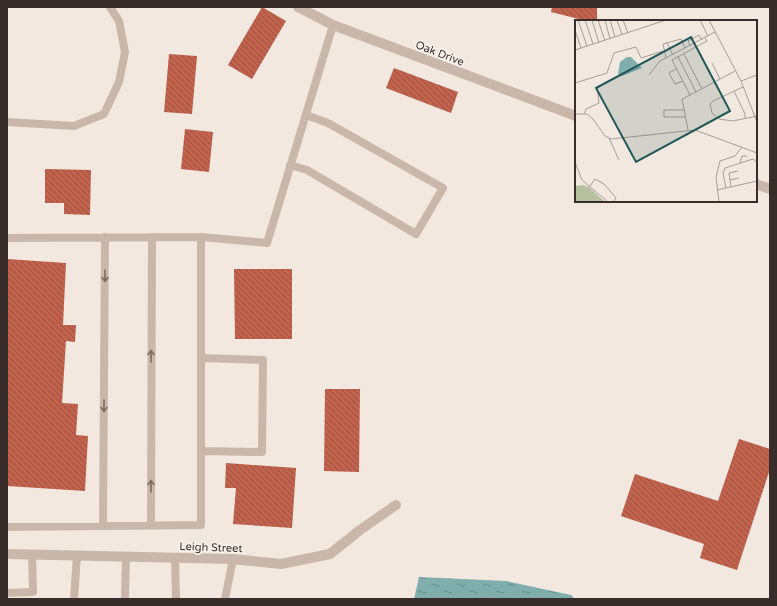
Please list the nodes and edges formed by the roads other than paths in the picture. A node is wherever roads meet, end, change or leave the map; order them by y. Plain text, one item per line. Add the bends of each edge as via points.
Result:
1 (110, 7) edge
2 (298, 7) edge
3 (334, 25) junction
4 (306, 115) junction
5 (575, 116) edge
6 (7, 122) edge
7 (290, 165) junction
8 (757, 184) edge
9 (770, 189) edge
10 (105, 237) junction
11 (152, 237) junction
12 (201, 237) junction
13 (7, 238) edge
14 (201, 358) junction
15 (201, 451) junction
16 (396, 505) dead end
17 (151, 525) junction
18 (103, 526) junction
19 (7, 527) edge
20 (7, 554) edge
21 (32, 554) junction
22 (77, 555) junction
23 (126, 556) junction
24 (176, 557) junction
25 (233, 559) junction
26 (7, 593) edge
27 (74, 599) edge
28 (125, 599) edge
29 (176, 599) edge
30 (225, 599) edge

1 - 6 lane via 119,21 125,52 119,82 104,114 74,126
2 - 3 street, Oak Drive
3 - 4 lane
3 - 5 street, Oak Drive
4 - 7 lane
4 - 7 lane via 328,123 443,188 416,234 307,170
7 - 12 lane via 267,243
8 - 9 street
10 - 11 lane
10 - 13 lane
10 -> 18 lane
11 - 12 lane
17 -> 11 lane
12 - 14 lane
14 - 15 lane
14 - 15 lane via 263,360 262,452
15 - 17 lane via 201,525
16 - 25 street, Leigh Street via 330,554 280,564
17 - 18 lane
18 - 19 lane
20 - 21 street, Leigh Street
21 - 22 street, Leigh Street
21 - 26 lane via 33,592
22 - 23 street, Leigh Street
22 - 27 lane
23 - 24 street, Leigh Street
23 - 28 lane
24 - 25 street, Leigh Street
24 - 29 lane
25 - 30 lane

